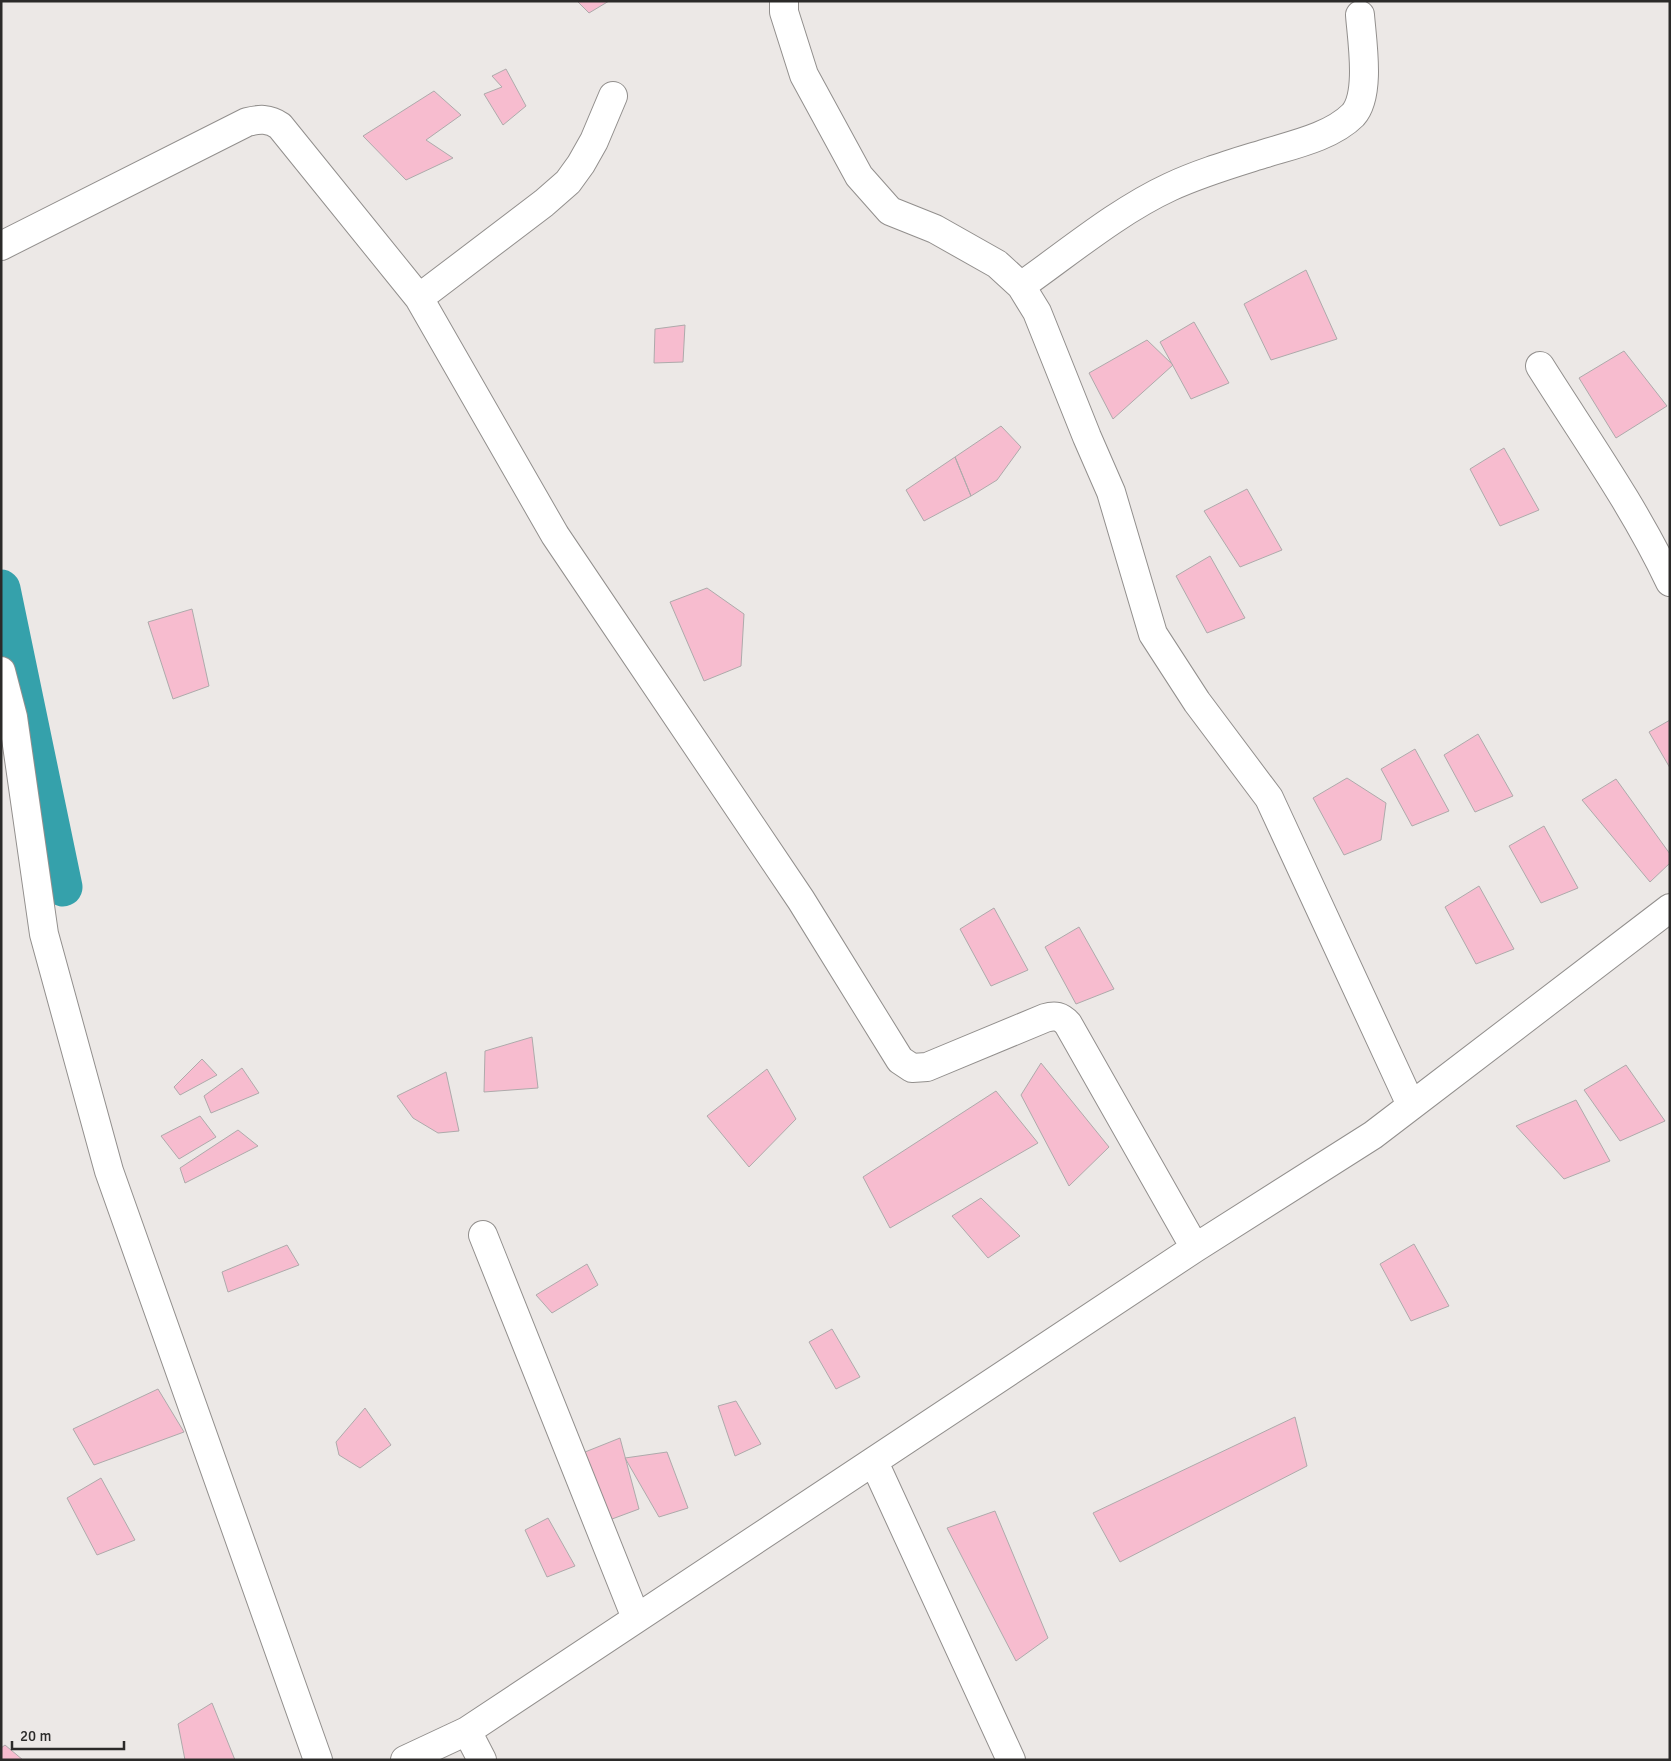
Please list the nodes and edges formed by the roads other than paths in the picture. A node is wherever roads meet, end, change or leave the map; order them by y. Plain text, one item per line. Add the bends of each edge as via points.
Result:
1 (784, 1) edge
2 (1360, 15) dead end
3 (612, 96) dead end
4 (1, 246) edge
5 (1021, 286) junction
6 (419, 298) junction
7 (1540, 366) dead end
8 (1670, 582) edge
9 (1, 670) edge
10 (1670, 908) edge
11 (1411, 1106) junction
12 (483, 1234) dead end
13 (1195, 1248) junction
14 (874, 1462) junction
15 (636, 1618) junction
16 (467, 1731) junction
17 (318, 1760) edge
18 (405, 1760) edge
19 (482, 1760) edge
20 (1011, 1760) edge

1 - 5 street via 784,12 804,75 859,176 890,211 935,229 997,264
2 - 5 street via 1364,84 1361,102 1353,115 1328,133 1208,171 1169,187 1127,211
3 - 6 street via 594,141 568,182
4 - 6 street via 247,122 270,120 280,126
5 - 11 street via 1037,312 1086,437 1112,492 1153,634 1197,702 1269,798
6 - 13 street via 555,536 800,900 900,1060 912,1068 926,1067 1052,1015 1062,1017
7 - 8 street via 1625,501
9 - 17 street via 13,717 44,934 108,1171
10 - 11 street
11 - 13 street via 1372,1135
12 - 15 street
13 - 14 street
14 - 15 street
14 - 20 street
15 - 16 street
16 - 18 street
16 - 19 street

